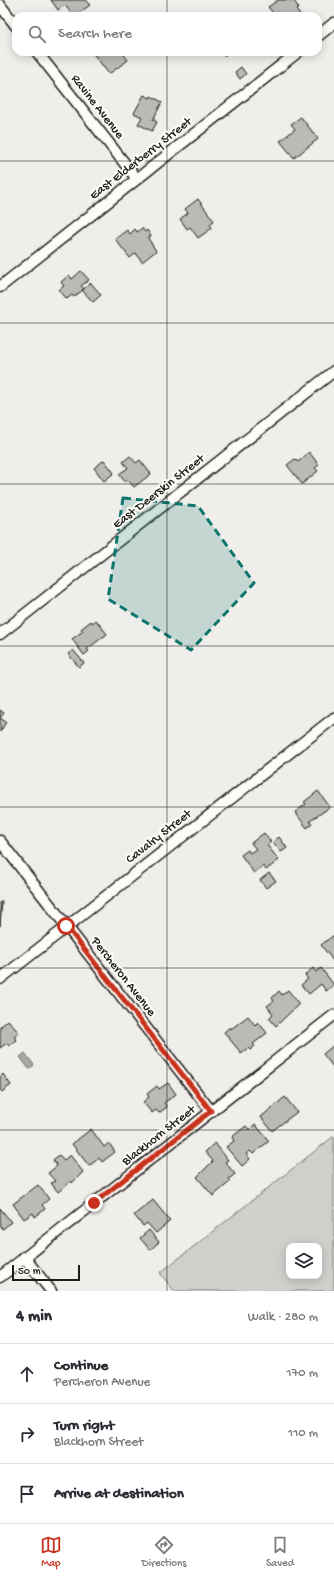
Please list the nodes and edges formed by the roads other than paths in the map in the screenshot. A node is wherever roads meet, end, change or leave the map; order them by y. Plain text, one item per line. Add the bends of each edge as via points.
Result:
1 (0, 6) edge
2 (12, 21) edge
3 (334, 23) edge
4 (322, 33) edge
5 (40, 56) edge
6 (293, 56) edge
7 (138, 179) junction
8 (0, 287) edge
9 (334, 371) edge
10 (0, 634) edge
11 (334, 718) edge
12 (0, 841) edge
13 (66, 926) junction
14 (0, 979) edge
15 (334, 1015) edge
16 (211, 1111) junction
17 (24, 1257) junction
18 (0, 1277) edge
19 (51, 1291) edge

1 - 2 street
3 - 4 street
5 - 7 street, Ravine Avenue
6 - 7 street, East Elderberry Street
7 - 8 street, East Elderberry Street
9 - 10 street, East Deerskin Street
11 - 13 street, Cavalry Street
12 - 13 street, Percheron Avenue
13 - 14 street, Cavalry Street
13 - 16 street, Percheron Avenue
15 - 16 street, Blackhorn Street
16 - 17 street, Blackhorn Street
17 - 18 street, Blackhorn Street
17 - 19 street

